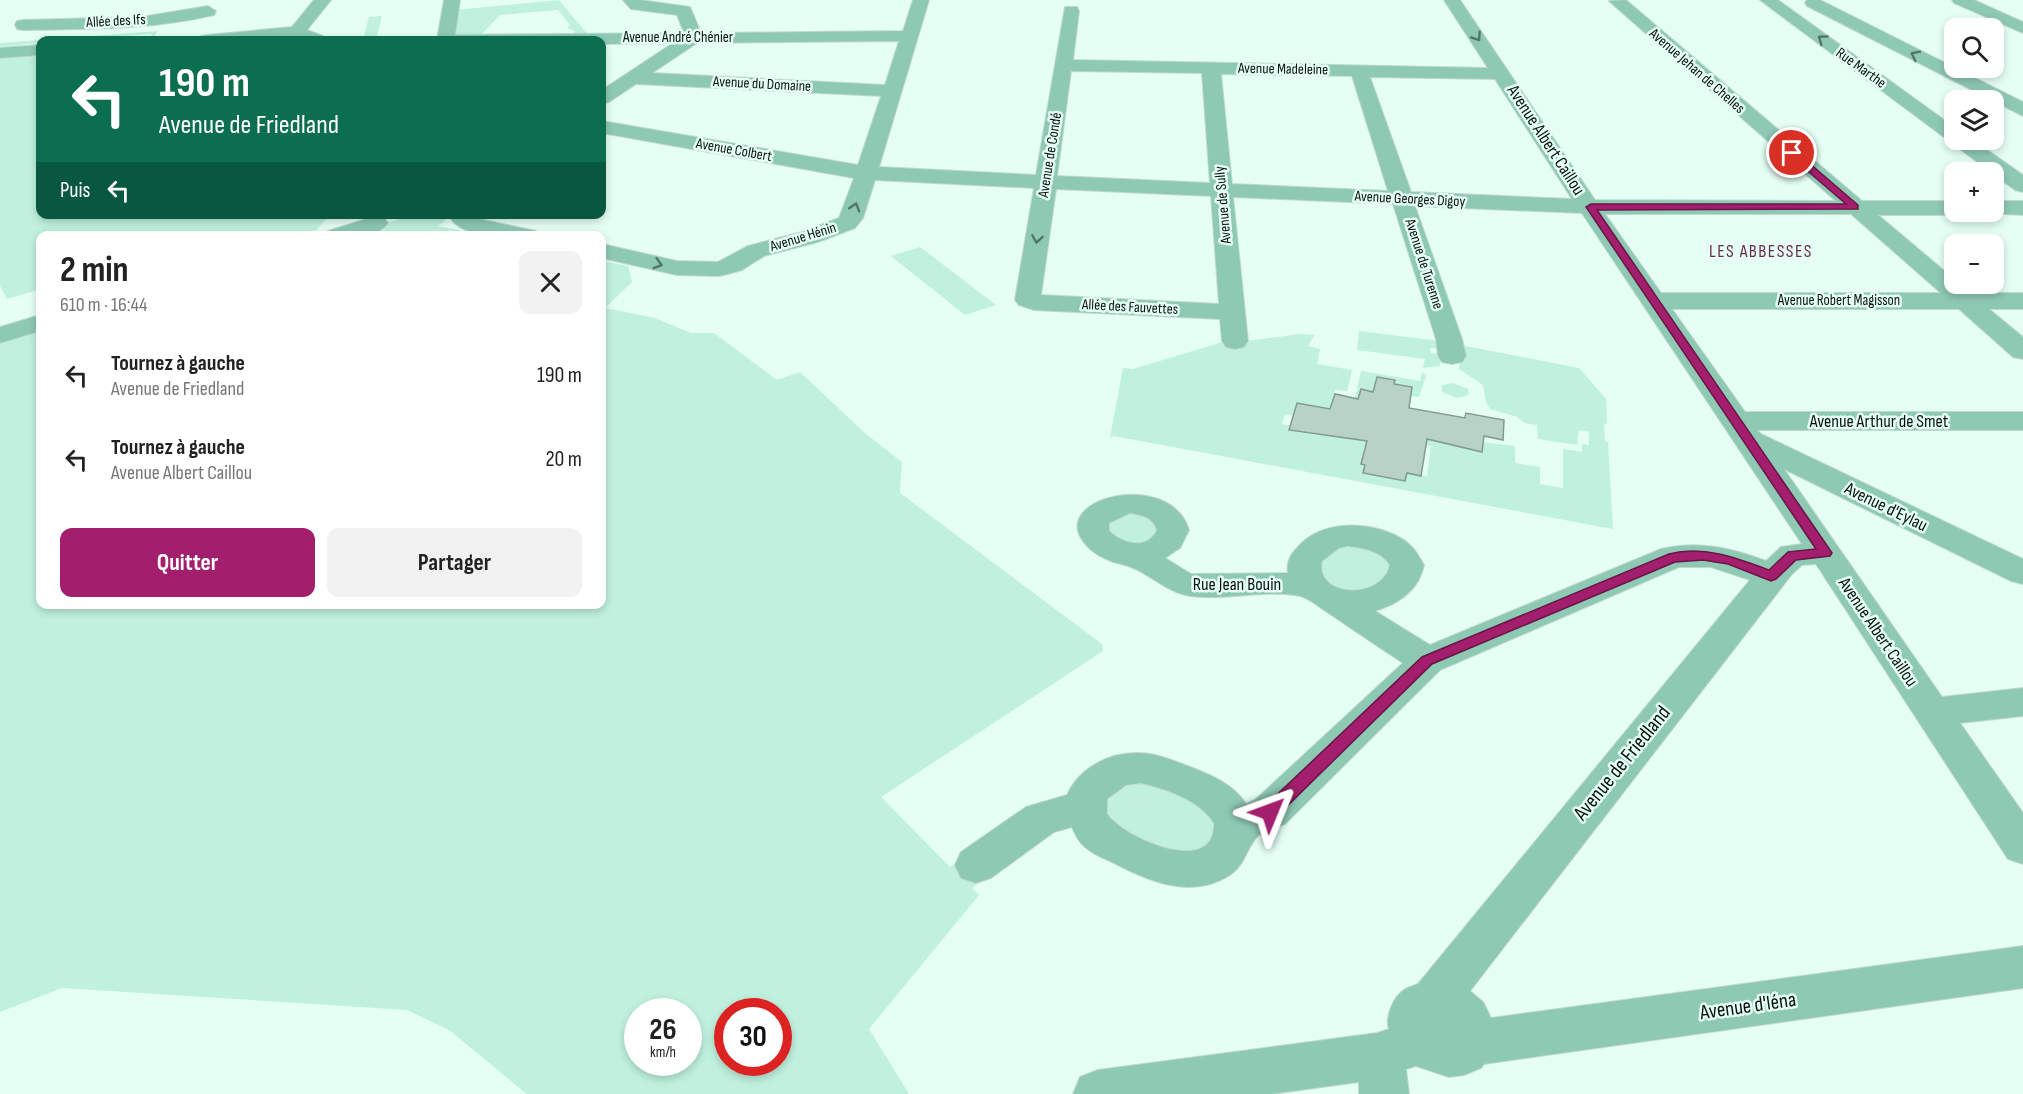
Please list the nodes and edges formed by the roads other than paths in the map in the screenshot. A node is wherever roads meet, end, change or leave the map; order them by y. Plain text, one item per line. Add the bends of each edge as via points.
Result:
1 (323, 0) edge
2 (452, 0) edge
3 (631, 0) edge
4 (921, 0) edge
5 (1452, 0) edge
6 (1615, 0) edge
7 (1768, 0) edge
8 (1792, 0) edge
9 (1960, 0) edge
10 (1817, 2) edge
11 (50, 6) dead end
12 (1071, 11) dead end
13 (2023, 28) edge
14 (297, 32) junction
15 (201, 34) edge
16 (307, 36) edge
17 (447, 36) edge
18 (910, 36) junction
19 (694, 37) junction
20 (606, 38) edge
21 (36, 50) edge
22 (0, 53) edge
23 (1064, 65) junction
24 (1211, 68) junction
25 (1359, 71) junction
26 (1503, 74) junction
27 (633, 78) junction
28 (892, 91) junction
29 (606, 95) edge
30 (2023, 110) edge
31 (606, 128) edge
32 (1944, 129) edge
33 (1974, 150) edge
34 (866, 173) junction
35 (1046, 182) junction
36 (2023, 186) edge
37 (1221, 189) junction
38 (1402, 198) junction
39 (1591, 207) junction
40 (1855, 207) junction
41 (1944, 208) edge
42 (2004, 208) edge
43 (2023, 208) edge
44 (462, 219) edge
45 (376, 224) dead end
46 (353, 231) edge
47 (504, 231) edge
48 (606, 252) edge
49 (1028, 300) joint
50 (1964, 300) junction
51 (1654, 301) junction
52 (2023, 301) edge
53 (1232, 312) junction
54 (36, 324) edge
55 (0, 334) edge
56 (1235, 341) dead end
57 (2023, 351) edge
58 (1452, 356) dead end
59 (2023, 421) edge
60 (1742, 430) junction
61 (1826, 553) junction
62 (1133, 554) dead end
63 (2023, 573) edge
64 (1771, 576) junction
65 (1427, 661) junction
66 (2023, 702) edge
67 (1931, 712) junction
68 (1086, 807) junction
69 (1238, 826) junction
70 (2023, 847) edge
71 (976, 865) dead end
72 (2023, 967) edge
73 (1404, 1048) edge
74 (1098, 1094) edge

1 - 14 street
2 - 17 street
3 - 19 street via 637,6 689,8
4 - 18 street, Avenue Hénin
5 -> 26 street, Avenue Albert Caillou
6 - 40 street, Avenue Jehan de Chelles
32 -> 7 street, Rue Marthe
8 - 10 street
9 - 13 street
30 -> 10 street
11 - 15 street, Allée des Ifs via 23,25 179,17 215,7
12 - 23 street, Avenue de Condé
14 - 15 street
14 - 16 street
18 - 19 street, Avenue André Chénier
18 - 28 street, Avenue Hénin
19 - 20 street, Avenue André Chénier
19 - 27 street
21 - 22 street
23 - 24 street, Avenue Madeleine
23 - 35 street, Avenue de Condé
24 - 25 street, Avenue Madeleine
24 - 37 street, Avenue de Sully
25 - 26 street, Avenue Madeleine
25 - 38 street, Avenue de Turenne
26 - 39 street, Avenue Albert Caillou
27 - 28 street, Avenue du Domaine
27 - 29 street
28 - 34 street, Avenue Hénin
31 - 34 street, Avenue Colbert
33 - 36 street
34 - 35 street, Avenue Georges Digoy
48 -> 34 street, Avenue Hénin via 677,268 727,267 756,251 847,223
35 - 37 street, Avenue Georges Digoy
35 -> 49 street, Avenue de Condé
37 - 38 street, Avenue Georges Digoy
37 - 53 street, Avenue de Sully
38 - 39 street, Avenue Georges Digoy
38 - 58 street, Avenue de Turenne
39 - 40 street, Avenue Georges Digoy
39 - 51 street, Avenue Albert Caillou
40 - 41 street, Avenue Georges Digoy
40 - 50 street, Avenue Jehan de Chelles
42 - 43 street
44 - 47 street
45 - 46 street
49 - 53 street, Allée des Fauvettes
50 - 51 street, Avenue Robert Magisson
50 - 52 street, Avenue Robert Magisson
50 - 57 street, Avenue Jehan de Chelles
51 - 60 street, Avenue Albert Caillou
53 - 56 street, Avenue de Sully
54 - 55 street
59 - 60 street, Avenue Arthur de Smet
60 - 61 street, Avenue Albert Caillou
60 - 63 street, Avenue d'Eylau
61 - 64 street, Avenue de Friedland via 1793,555
61 - 67 street, Avenue Albert Caillou
62 - 65 street, Rue Jean Bouin via 1191,585 1297,584 1325,594
64 - 65 street via 1730,560 1697,555 1673,557
64 - 73 street, Avenue de Friedland
65 - 69 street via 1270,812
66 - 67 street
67 - 70 street, Avenue Albert Caillou
68 - 69 street via 1087,795 1104,775 1142,768 1217,798 1229,808
68 - 69 street via 1088,819 1104,838 1158,865 1177,869 1209,866 1225,854 1235,840
68 - 71 street via 1041,819
72 - 73 street, Avenue d'Iéna via 1484,1041 1473,1040 1470,1021 1455,1006
73 - 74 street

